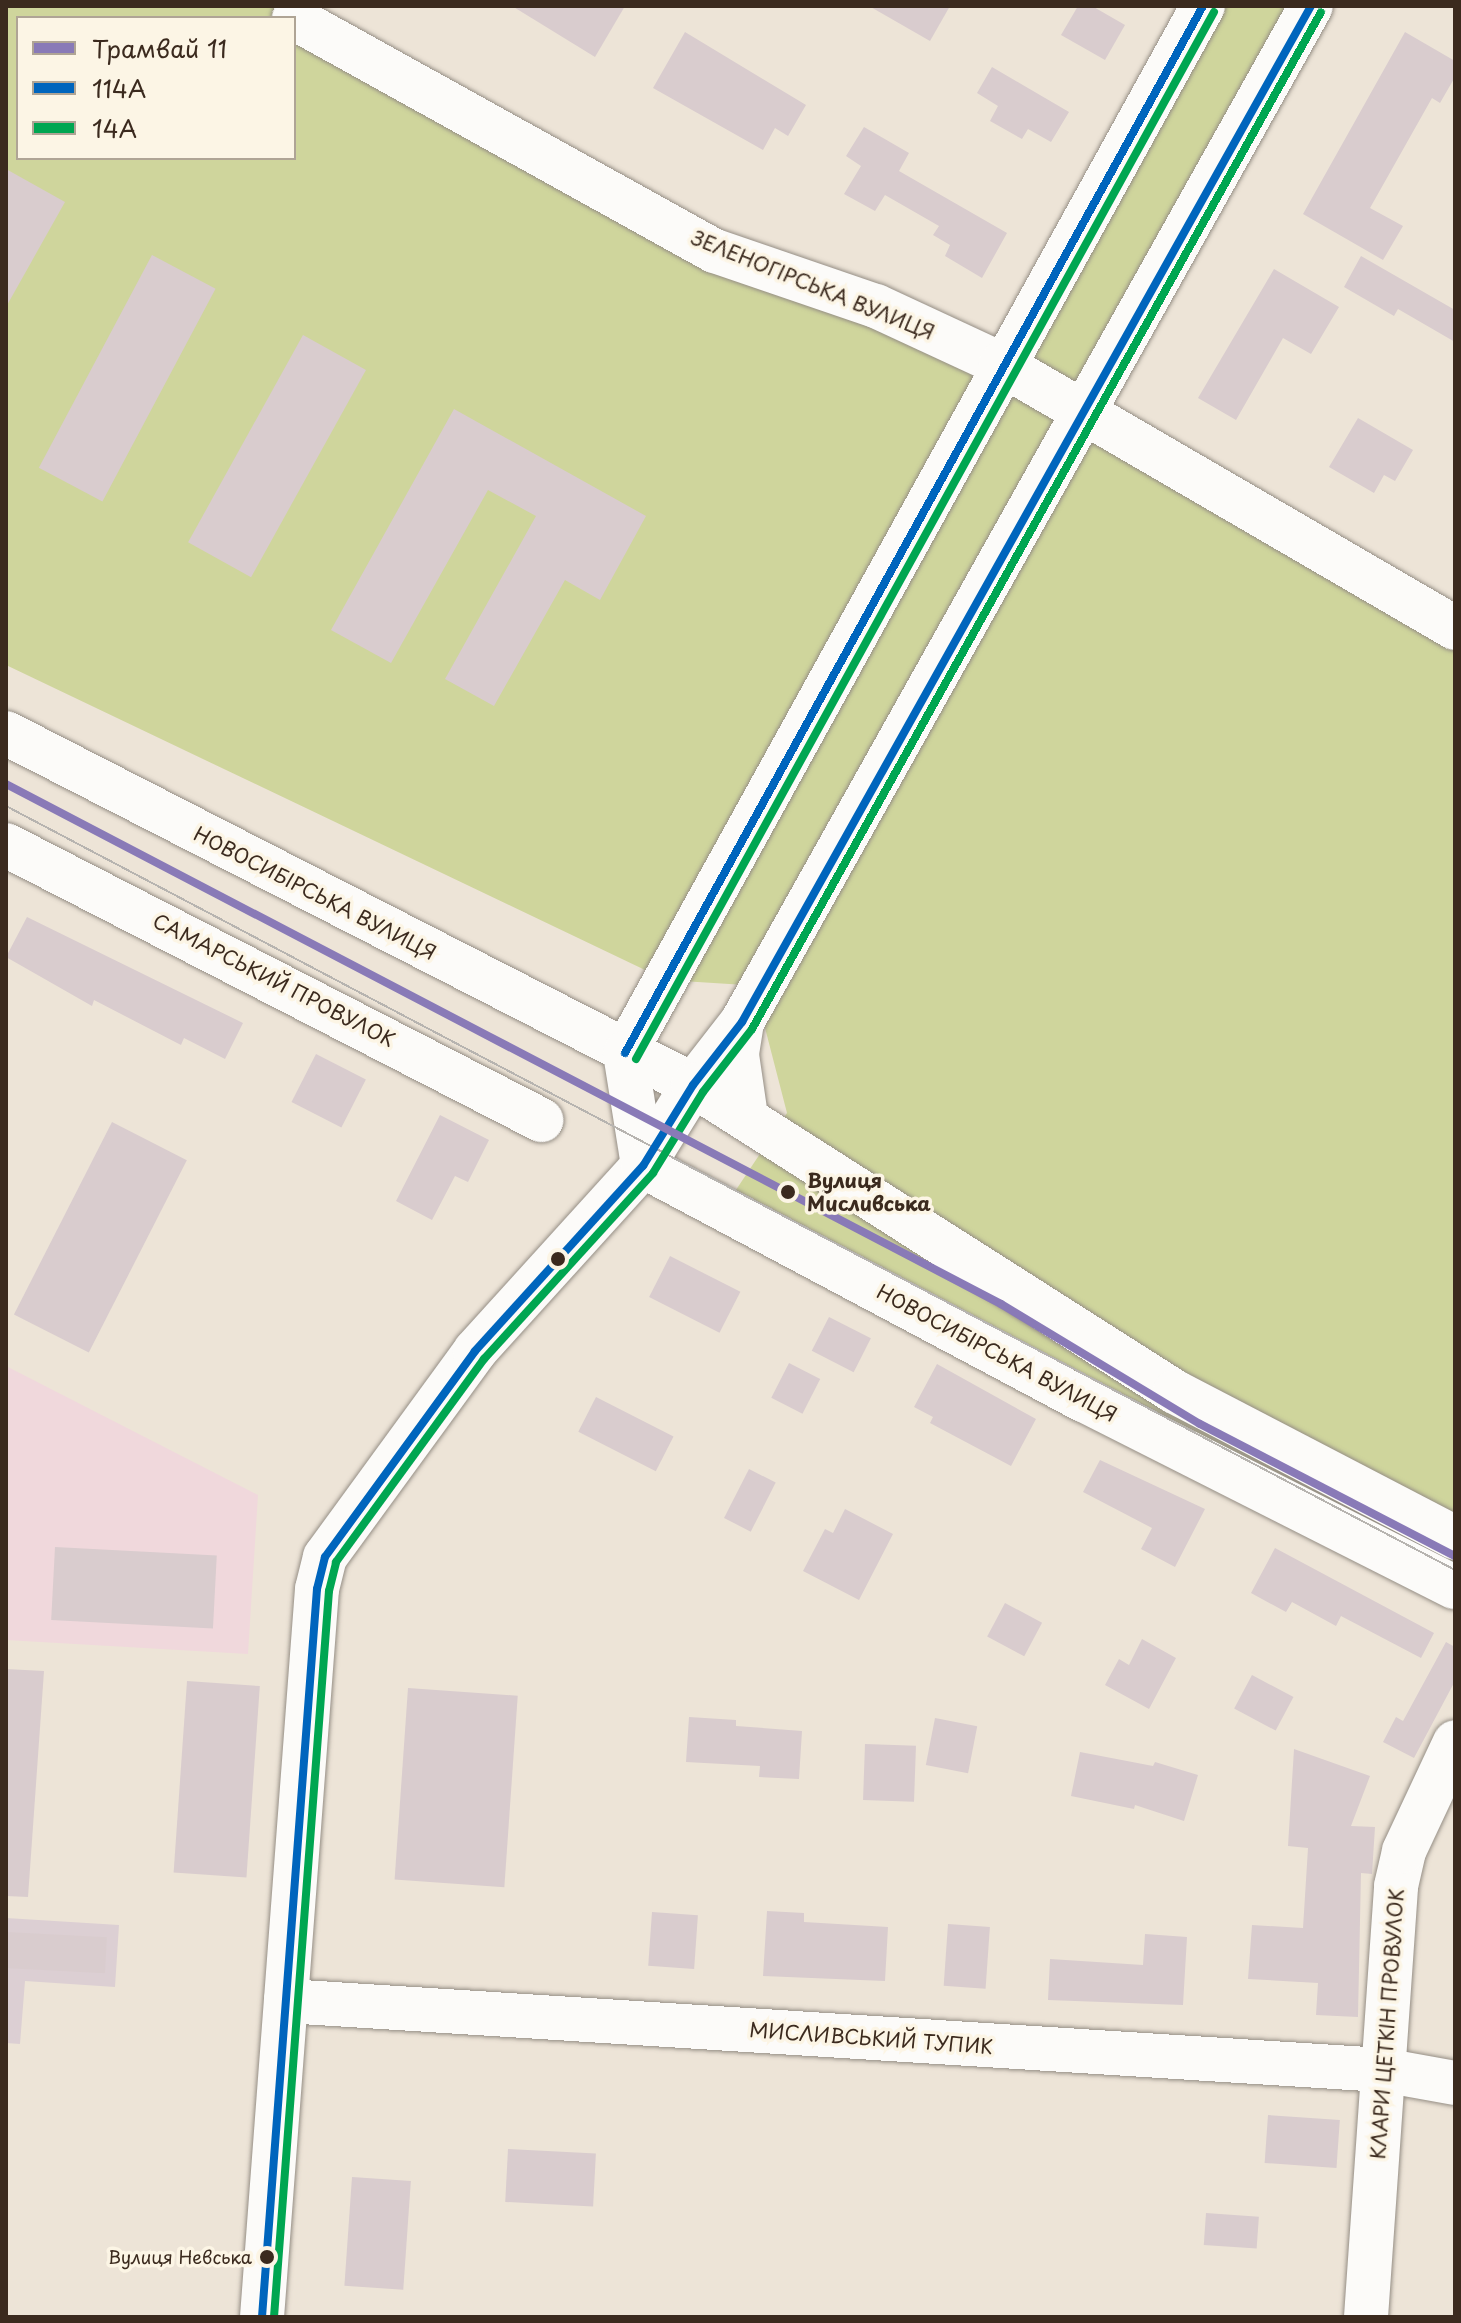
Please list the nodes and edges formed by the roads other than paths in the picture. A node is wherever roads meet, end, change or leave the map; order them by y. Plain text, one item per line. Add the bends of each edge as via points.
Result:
1 (271, 6) edge
2 (1203, 6) edge
3 (1311, 6) edge
4 (290, 16) edge
5 (296, 19) edge
6 (1001, 364) junction
7 (1083, 411) junction
8 (1455, 628) edge
9 (6, 733) edge
10 (6, 845) edge
11 (738, 1026) junction
12 (625, 1053) junction
13 (693, 1085) junction
14 (746, 1117) junction
15 (541, 1120) dead end
16 (643, 1166) junction
17 (953, 1250) junction
18 (914, 1309) junction
19 (1455, 1538) edge
20 (1455, 1587) edge
21 (1455, 1742) edge
22 (286, 2001) junction
23 (1383, 2070) junction
24 (1455, 2083) edge
25 (262, 2317) edge
26 (1366, 2317) edge

1 - 4 street, ЗЕЛЕНОГІРСЬКА ВУЛИЦЯ
2 - 6 street
3 - 7 street
5 - 6 street, ЗЕЛЕНОГІРСЬКА ВУЛИЦЯ via 715,251 876,306
6 - 7 street, ЗЕЛЕНОГІРСЬКА ВУЛИЦЯ
6 - 12 street
7 - 8 street, ЗЕЛЕНОГІРСЬКА ВУЛИЦЯ
7 - 11 street
9 - 12 street, НОВОСИБІРСЬКА ВУЛИЦЯ
10 - 15 street, САМАРСЬКИЙ ПРОВУЛОК
11 - 13 street
11 - 14 street
12 - 13 street, НОВОСИБІРСЬКА ВУЛИЦЯ
12 - 16 street
13 - 14 street, НОВОСИБІРСЬКА ВУЛИЦЯ
13 - 16 street
14 - 17 street, НОВОСИБІРСЬКА ВУЛИЦЯ
16 - 18 street, НОВОСИБІРСЬКА ВУЛИЦЯ
16 - 22 street via 475,1351 325,1557 317,1589
17 - 18 street
17 - 19 street, НОВОСИБІРСЬКА ВУЛИЦЯ via 1175,1392
18 - 20 street, НОВОСИБІРСЬКА ВУЛИЦЯ
21 - 23 street, КЛАРИ ЦЕТКІН ПРОВУЛОК via 1401,1863
22 - 23 street, МИСЛИВСЬКИЙ ТУПИК
22 - 25 street
23 - 24 street, МИСЛИВСЬКИЙ ТУПИК
23 - 26 street, КЛАРИ ЦЕТКІН ПРОВУЛОК

